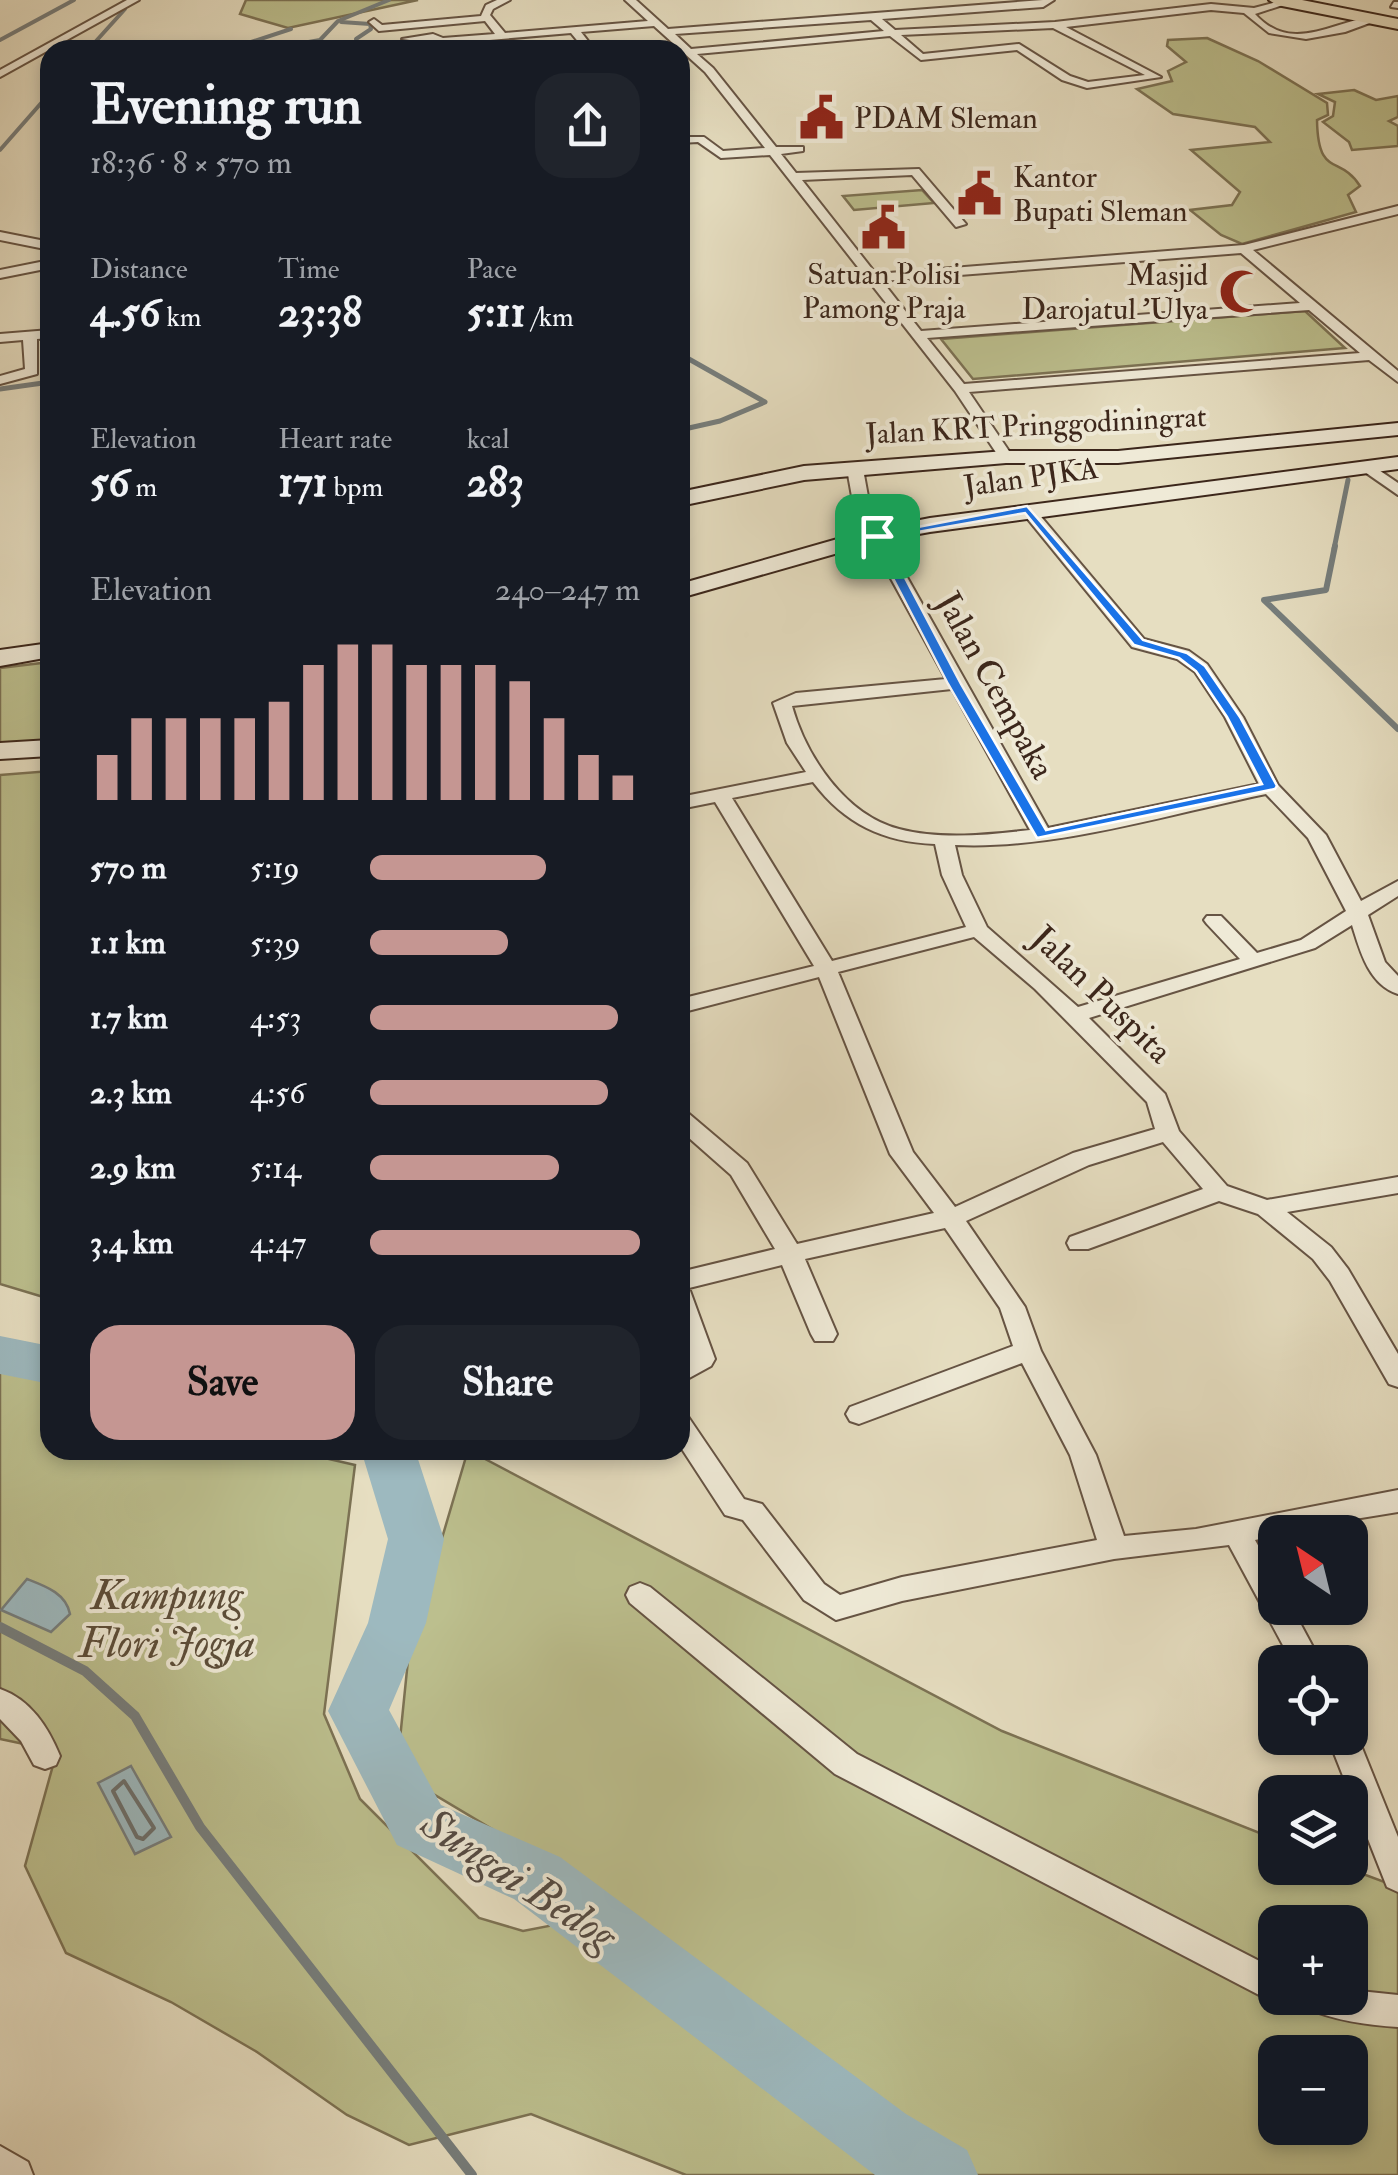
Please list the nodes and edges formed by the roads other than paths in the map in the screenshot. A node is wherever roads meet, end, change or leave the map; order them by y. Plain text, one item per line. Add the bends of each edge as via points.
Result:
1 (134, 0) edge
2 (505, 0) edge
3 (630, 0) edge
4 (891, 0) edge
5 (1049, 0) edge
6 (1297, 1) edge
7 (849, 4) dead end
8 (803, 10) dead end
9 (1247, 11) junction
10 (907, 12) junction
11 (1397, 13) edge
12 (860, 17) junction
13 (485, 18) junction
14 (875, 18) junction
15 (1372, 19) junction
16 (814, 20) junction
17 (374, 22) dead end
18 (655, 22) junction
19 (1056, 25) junction
20 (574, 30) junction
21 (667, 32) junction
22 (893, 34) junction
23 (502, 36) junction
24 (854, 37) junction
25 (479, 38) joint
26 (62, 40) edge
27 (392, 40) dead end
28 (582, 40) edge
29 (676, 40) edge
30 (40, 52) edge
31 (690, 52) joint
32 (869, 52) dead end
33 (0, 74) edge
34 (690, 140) edge
35 (799, 149) dead end
36 (771, 151) junction
37 (792, 177) junction
38 (1398, 210) edge
39 (960, 224) dead end
40 (0, 236) edge
41 (40, 244) edge
42 (1244, 249) junction
43 (40, 266) edge
44 (0, 274) edge
45 (870, 278) junction
46 (1312, 306) junction
47 (918, 335) junction
48 (40, 336) edge
49 (30, 337) junction
50 (0, 338) edge
51 (1372, 356) junction
52 (1398, 378) edge
53 (0, 380) edge
54 (960, 389) junction
55 (1398, 429) edge
56 (1006, 458) junction
57 (1398, 463) edge
58 (1367, 466) junction
59 (855, 469) junction
60 (1398, 490) edge
61 (690, 497) edge
62 (1027, 509) junction
63 (877, 536) junction
64 (690, 588) edge
65 (40, 652) edge
66 (0, 658) edge
67 (955, 684) junction
68 (40, 749) edge
69 (0, 751) edge
70 (815, 776) junction
71 (1270, 786) junction
72 (721, 795) junction
73 (690, 801) edge
74 (1042, 835) junction
75 (944, 839) junction
76 (1398, 886) edge
77 (1358, 914) junction
78 (1214, 920) dead end
79 (978, 930) junction
80 (1253, 961) junction
81 (826, 969) junction
82 (1398, 988) edge
83 (690, 1003) edge
84 (1074, 1015) junction
85 (690, 1126) edge
86 (1168, 1133) junction
87 (1398, 1186) edge
88 (1219, 1192) junction
89 (1266, 1208) junction
90 (951, 1218) junction
91 (1079, 1243) dead end
92 (790, 1254) junction
93 (690, 1279) edge
94 (690, 1323) edge
95 (824, 1334) dead end
96 (1028, 1350) junction
97 (690, 1366) edge
98 (1398, 1377) edge
99 (859, 1414) dead end
100 (690, 1440) edge
101 (1398, 1501) edge
102 (1236, 1531) junction
103 (1114, 1548) junction
104 (1258, 1572) edge
105 (640, 1595) dead end
106 (0, 1702) edge
107 (1349, 1755) edge
108 (45, 1756) dead end
109 (1398, 1877) edge
110 (1258, 1977) edge
111 (1368, 2009) edge
112 (1398, 2012) edge
113 (0, 2164) edge
114 (15, 2175) edge

1 - 26 street
2 - 13 street via 489,7
3 - 18 street
4 - 10 street
5 - 10 street
6 - 9 street
6 - 11 highway
6 - 15 highway
7 - 12 street
8 - 16 street
9 - 15 street via 1256,22 1293,37
9 - 19 street via 1220,6
10 - 14 street
11 - 15 highway
12 - 14 street
12 - 16 street
13 - 17 street via 379,28
13 - 23 street
14 - 22 street
16 - 21 street
18 - 20 street
18 - 21 street
19 - 22 street
19 - 22 street via 1156,77 1087,85 1023,48 921,57
20 - 23 street
20 - 28 street
21 - 29 street
22 - 24 street
23 - 25 street
24 - 31 street
24 - 32 street
25 - 27 street
30 - 33 street
31 - 36 street
34 - 36 street via 721,154
35 - 36 street
36 - 37 street
37 - 39 street via 915,171
37 - 45 street
38 - 42 street
40 - 41 street
42 - 45 street
42 - 46 street
43 - 44 street
45 - 47 street
46 - 47 street
46 - 51 street
47 - 54 street
48 - 49 street
49 - 50 street
49 - 53 street via 32,371
51 - 52 street
51 - 54 street
54 - 56 street
55 - 56 main road, Jalan KRT Pringgodiningrat via 1118,457
56 - 59 main road, Jalan KRT Pringgodiningrat
57 - 58 main road, Jalan PJKA
58 - 60 street
58 - 62 main road, Jalan PJKA
59 - 61 main road, Jalan KRT Pringgodiningrat
59 - 63 street, Jalan Cempaka via 860,504
62 - 63 main road, Jalan PJKA
62 - 71 street via 1138,642 1201,668
63 - 64 main road, Jalan PJKA
63 - 67 street, Jalan Cempaka
65 - 66 main road
67 - 70 street via 784,700
67 - 74 street, Jalan Cempaka
68 - 69 main road
70 - 72 street
70 - 75 street, Jalan Cempaka via 870,824 895,835
71 - 74 street
71 - 77 street via 1316,835
72 - 73 street
72 - 81 street
74 - 75 street, Jalan Cempaka
75 - 79 street via 952,875
76 - 77 street
77 - 80 street via 1308,944
77 - 82 street via 1375,964
78 - 80 street
79 - 81 street
79 - 84 street, Jalan Puspita
80 - 84 street
81 - 83 street
81 - 90 street via 902,1154
84 - 86 street, Jalan Puspita via 1157,1099
85 - 92 street via 740,1169
86 - 88 street, Jalan Puspita
86 - 90 street via 1081,1160
87 - 89 street
88 - 89 street
88 - 91 street
89 - 98 street via 1322,1253
90 - 92 street
90 - 96 street via 1012,1307
92 - 93 street
92 - 95 street
94 - 97 street via 702,1359
96 - 99 street
96 - 103 street via 1082,1455
100 - 103 street via 734,1507 752,1512 814,1592 836,1608
101 - 102 street
102 - 103 street
102 - 104 street
105 - 110 street via 846,1764
106 - 108 street via 36,1735
107 - 109 street
111 - 112 street
113 - 114 street

